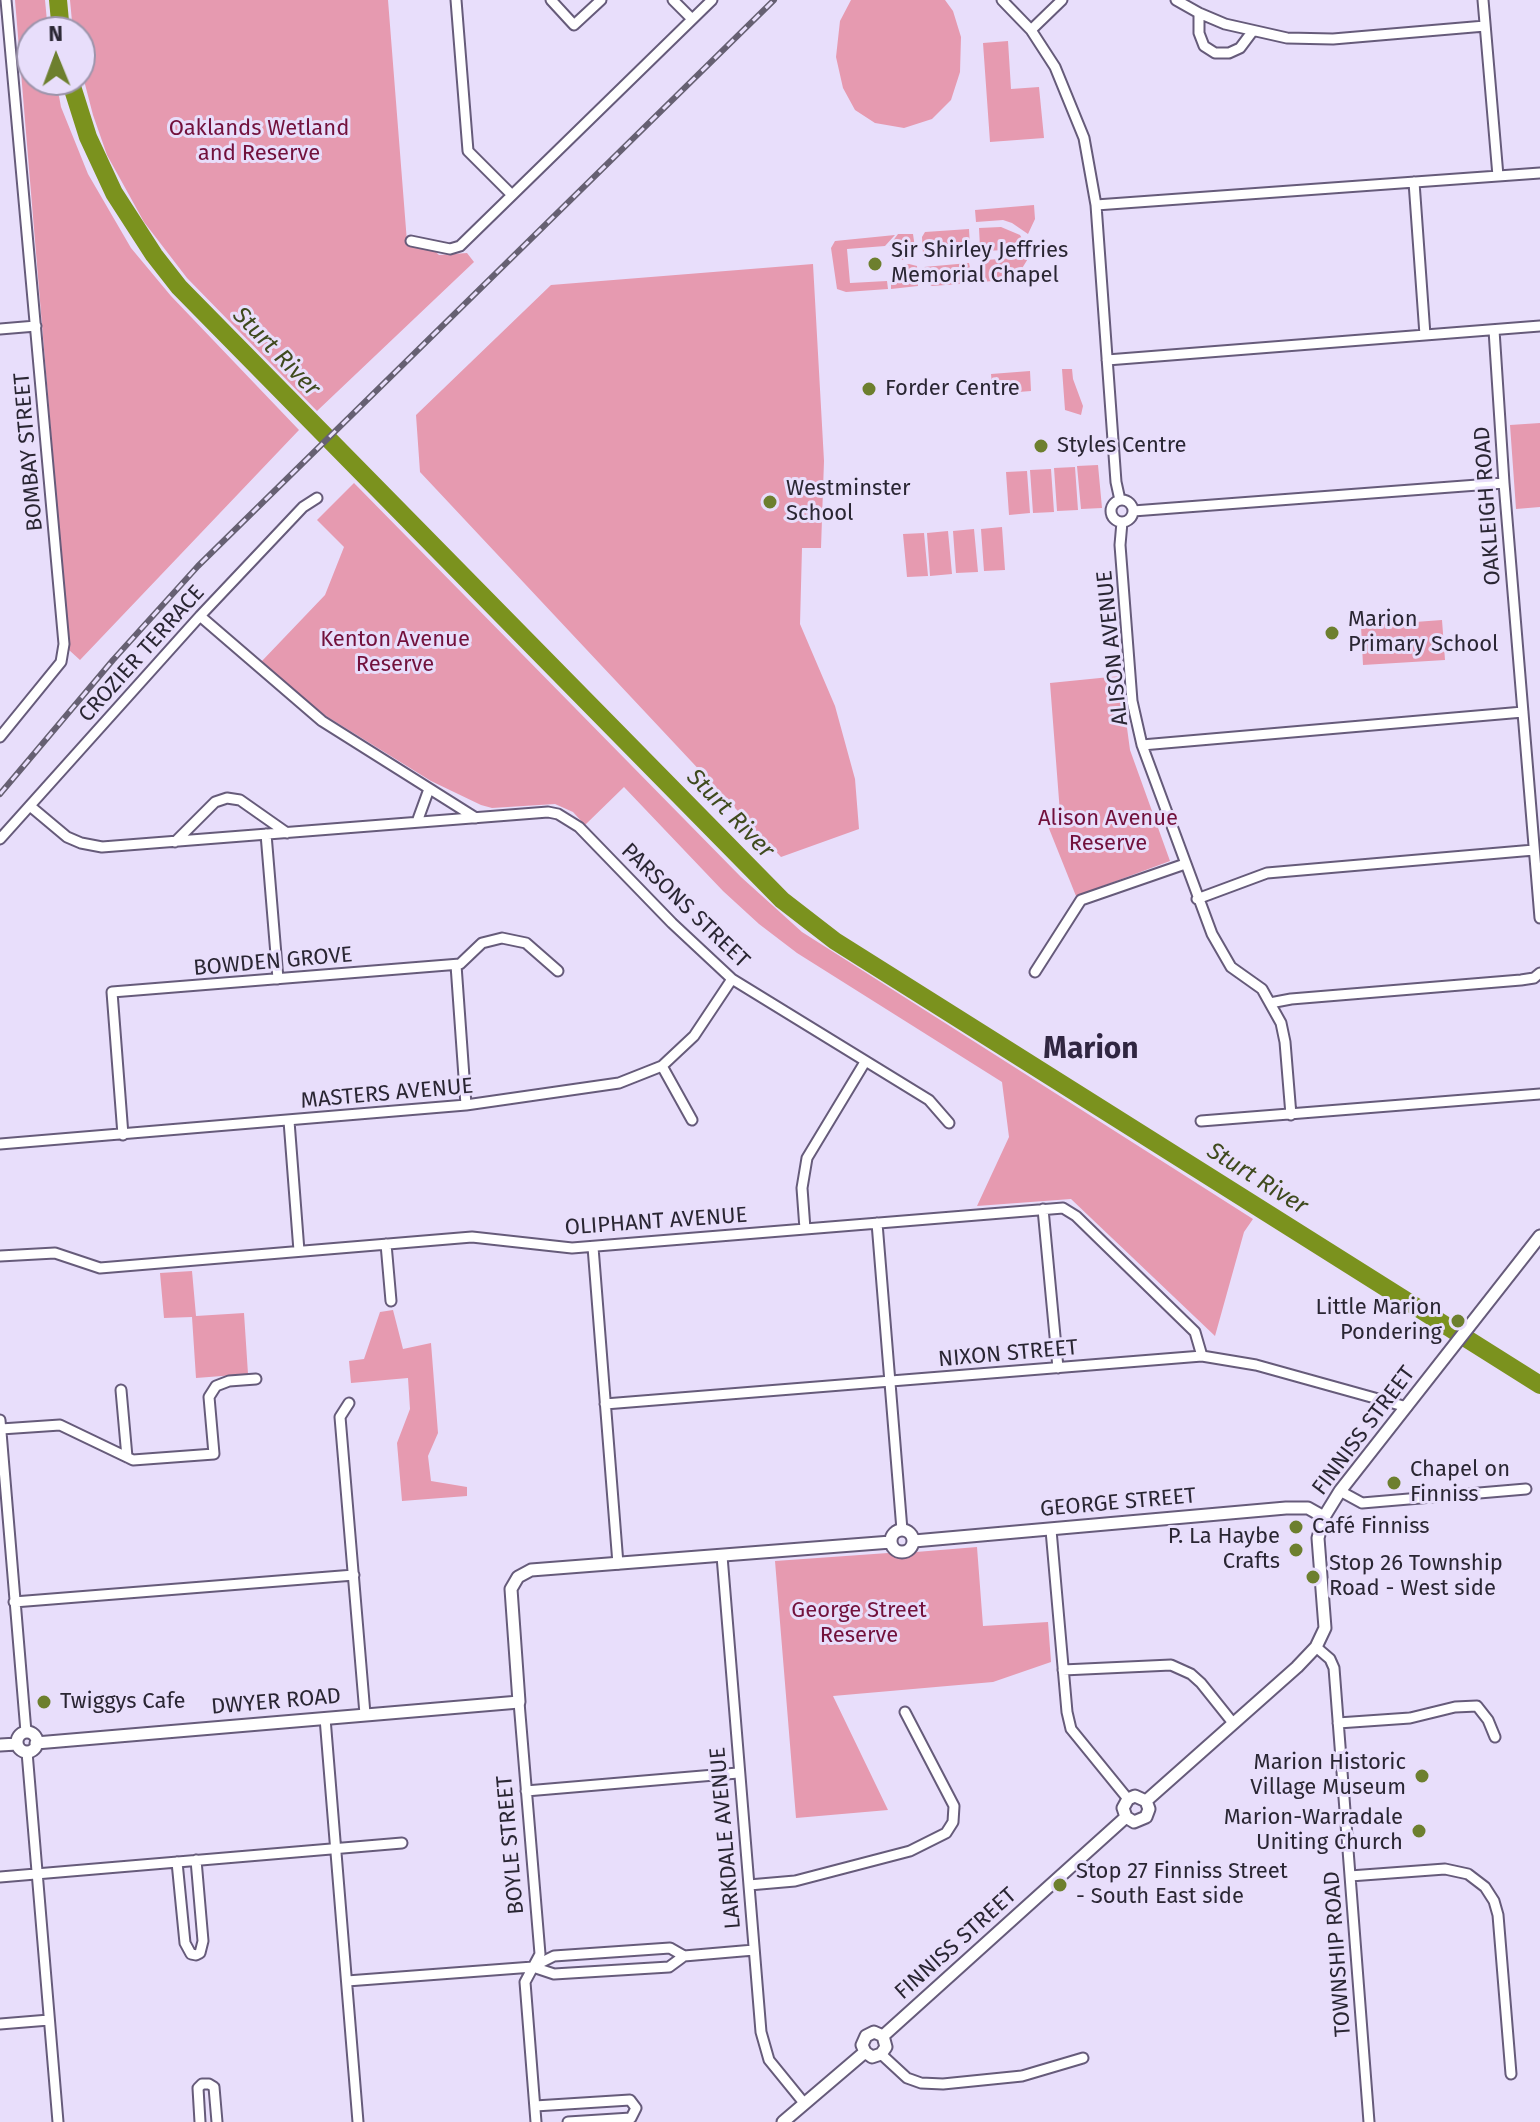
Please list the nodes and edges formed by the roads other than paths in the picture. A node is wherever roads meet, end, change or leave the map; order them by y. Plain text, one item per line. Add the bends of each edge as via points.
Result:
1 (6, 0) edge
2 (456, 0) edge
3 (551, 0) edge
4 (601, 0) edge
5 (673, 0) edge
6 (712, 0) edge
7 (1002, 0) edge
8 (1062, 0) edge
9 (1176, 0) edge
10 (1483, 0) edge
11 (1199, 13) junction
12 (692, 19) junction
13 (1485, 26) junction
14 (1031, 30) junction
15 (1252, 32) junction
16 (1540, 173) edge
17 (1498, 176) junction
18 (1414, 182) junction
19 (511, 194) junction
20 (1096, 205) junction
21 (411, 241) dead end
22 (36, 326) junction
23 (1540, 326) edge
24 (0, 329) edge
25 (1494, 330) junction
26 (1425, 335) junction
27 (1107, 360) junction
28 (1504, 483) junction
29 (317, 498) dead end
30 (1120, 500) junction
31 (1133, 511) junction
32 (1122, 522) junction
33 (200, 616) junction
34 (1523, 712) junction
35 (0, 737) edge
36 (1142, 745) junction
37 (429, 789) junction
38 (1535, 800) edge
39 (30, 806) junction
40 (476, 818) junction
41 (417, 822) junction
42 (287, 833) junction
43 (266, 834) junction
44 (0, 839) edge
45 (175, 842) junction
46 (1534, 850) junction
47 (1185, 864) junction
48 (1197, 899) junction
49 (1540, 918) edge
50 (456, 965) junction
51 (558, 971) dead end
52 (1035, 972) dead end
53 (1540, 973) edge
54 (278, 979) junction
55 (732, 979) junction
56 (1270, 1003) junction
57 (865, 1062) junction
58 (662, 1066) junction
59 (1540, 1094) edge
60 (466, 1105) junction
61 (1291, 1115) junction
62 (692, 1120) dead end
63 (289, 1121) junction
64 (1201, 1121) dead end
65 (949, 1123) dead end
66 (123, 1135) junction
67 (0, 1144) edge
68 (1043, 1209) junction
69 (877, 1223) junction
70 (805, 1229) junction
71 (1540, 1236) edge
72 (386, 1244) junction
73 (593, 1247) junction
74 (299, 1251) junction
75 (0, 1256) edge
76 (391, 1301) dead end
77 (1202, 1356) junction
78 (1058, 1368) junction
79 (256, 1379) dead end
80 (890, 1381) junction
81 (121, 1390) dead end
82 (349, 1403) dead end
83 (605, 1404) junction
84 (1407, 1407) junction
85 (0, 1420) edge
86 (1, 1429) edge
87 (127, 1457) junction
88 (1526, 1489) dead end
89 (1340, 1491) junction
90 (2, 1493) edge
91 (1324, 1517) junction
92 (902, 1530) junction
93 (1051, 1530) junction
94 (914, 1541) junction
95 (891, 1542) junction
96 (722, 1556) junction
97 (618, 1564) junction
98 (354, 1575) junction
99 (14, 1602) junction
100 (1316, 1647) junction
101 (1063, 1670) junction
102 (519, 1702) junction
103 (905, 1712) dead end
104 (365, 1714) junction
105 (325, 1718) junction
106 (1233, 1723) junction
107 (1338, 1723) junction
108 (26, 1732) junction
109 (1495, 1737) dead end
110 (17, 1744) junction
111 (0, 1745) edge
112 (32, 1748) junction
113 (738, 1773) junction
114 (526, 1791) junction
115 (1128, 1799) junction
116 (1146, 1801) junction
117 (1126, 1817) junction
118 (402, 1843) dead end
119 (335, 1849) junction
120 (196, 1860) junction
121 (177, 1862) junction
122 (38, 1873) junction
123 (1350, 1876) junction
124 (0, 1877) edge
125 (749, 1885) junction
126 (754, 1950) junction
127 (684, 1956) junction
128 (533, 1967) junction
129 (347, 1981) junction
130 (49, 2020) junction
131 (0, 2024) edge
132 (883, 2036) junction
133 (865, 2052) junction
134 (881, 2054) junction
135 (1083, 2058) dead end
136 (1511, 2074) dead end
137 (804, 2103) junction
138 (535, 2106) junction
139 (58, 2122) edge
140 (200, 2122) edge
141 (217, 2122) edge
142 (358, 2122) edge
143 (536, 2122) edge
144 (568, 2122) edge
145 (783, 2122) edge
146 (1369, 2122) edge

1 - 22 street, BOMBAY STREET
2 - 19 street via 468,151
3 - 4 street via 574,25
5 - 12 street
6 - 12 street
7 - 14 street
8 - 14 street
9 - 11 street
10 - 13 street
11 - 15 street
11 - 15 street via 1204,46 1215,53 1240,48
12 - 19 street
13 - 15 street via 1333,39
13 - 17 street
14 - 20 street via 1055,67 1084,138
16 - 17 street
17 - 18 street
18 - 20 street
18 - 26 street
19 - 21 street via 460,246
20 - 27 street
22 - 24 street
22 - 35 street, BOMBAY STREET via 64,634 61,662
23 - 25 street
25 - 26 street
25 - 28 street, OAKLEIGH ROAD
26 - 27 street
27 - 30 street
28 - 31 street
28 - 34 street, OAKLEIGH ROAD
29 - 33 street, CROZIER TERRACE
30 - 31 street
30 - 32 street via 1111,513
31 - 32 street
32 - 36 street, ALISON AVENUE via 1132,701
33 - 37 street via 322,721
33 - 39 street, CROZIER TERRACE
34 - 36 street
34 - 38 street, OAKLEIGH ROAD
36 - 47 street, ALISON AVENUE
37 - 40 street
37 - 41 street
38 - 46 street, OAKLEIGH ROAD
39 - 44 street, CROZIER TERRACE
39 - 45 street, PARSONS STREET via 67,837 91,846
40 - 41 street, PARSONS STREET
40 - 55 street, PARSONS STREET via 548,812 567,818
41 - 42 street, PARSONS STREET
42 - 43 street, PARSONS STREET
42 - 45 street via 240,800 227,798 215,802
43 - 45 street, PARSONS STREET
43 - 54 street
46 - 48 street via 1267,873
46 - 49 street, OAKLEIGH ROAD
47 - 48 street, ALISON AVENUE
47 - 52 street via 1081,900
48 - 56 street, ALISON AVENUE via 1231,967 1262,989
50 - 51 street via 482,943 510,938 532,947
50 - 54 street, BOWDEN GROVE
50 - 60 street
53 - 56 street via 1521,980
54 - 66 street, BOWDEN GROVE via 112,992
55 - 57 street, PARSONS STREET
55 - 58 street, MASTERS AVENUE via 694,1036
56 - 61 street, ALISON AVENUE via 1285,1042
57 - 65 street, PARSONS STREET via 929,1100
57 - 70 street via 807,1158 802,1188
58 - 60 street, MASTERS AVENUE via 619,1083
58 - 62 street
59 - 61 street
60 - 63 street, MASTERS AVENUE
61 - 64 street
63 - 66 street, MASTERS AVENUE
63 - 74 street
66 - 67 street, MASTERS AVENUE
68 - 69 street, OLIPHANT AVENUE
68 - 77 street, OLIPHANT AVENUE via 1063,1208 1076,1216 1195,1332
68 - 78 street
69 - 70 street, OLIPHANT AVENUE
69 - 80 street
70 - 73 street, OLIPHANT AVENUE
71 - 84 street, FINNISS STREET
72 - 73 street, OLIPHANT AVENUE via 472,1237
72 - 74 street, OLIPHANT AVENUE
72 - 76 street
73 - 83 street
74 - 75 street, OLIPHANT AVENUE via 100,1268 55,1253
77 - 78 street, NIXON STREET
77 - 84 street, NIXON STREET via 1256,1365
78 - 80 street, NIXON STREET
79 - 87 street via 229,1381 216,1386 209,1397 217,1458
80 - 83 street, NIXON STREET
80 - 92 street
81 - 87 street
82 - 98 street via 340,1417
83 - 97 street
84 - 89 street, FINNISS STREET
85 - 86 street
86 - 87 street via 60,1425
86 - 90 street
88 - 89 street via 1362,1503
89 - 91 street, FINNISS STREET
90 - 99 street
91 - 93 street, GEORGE STREET via 1308,1508 1286,1508
91 - 100 street, FINNISS STREET via 1318,1538 1325,1628
92 - 94 street
92 - 95 street
93 - 94 street, GEORGE STREET
93 - 101 street
94 - 95 street via 901,1552
95 - 96 street
96 - 97 street
96 - 113 street, LARKDALE AVENUE
97 - 102 street, BOYLE STREET via 531,1570 518,1577 511,1589
98 - 99 street
98 - 104 street
99 - 108 street
100 - 106 street
100 - 107 street, TOWNSHIP ROAD via 1334,1668
101 - 106 street via 1171,1665 1201,1683
101 - 115 street via 1071,1729
102 - 104 street, DWYER ROAD
102 - 114 street, BOYLE STREET
103 - 125 street via 954,1806 946,1833 910,1851 795,1881
104 - 105 street, DWYER ROAD
105 - 112 street, DWYER ROAD
105 - 119 street
106 - 116 street
107 - 109 street via 1477,1706
107 - 123 street, TOWNSHIP ROAD
108 - 110 street
108 - 112 street via 35,1736
110 - 111 street
110 - 112 street via 21,1750
112 - 122 street
113 - 114 street
113 - 125 street, LARKDALE AVENUE
114 - 128 street, BOYLE STREET via 540,1954
115 - 116 street via 1139,1796
115 - 117 street
116 - 117 street via 1146,1817 1138,1822
117 - 132 street, FINNISS STREET
118 - 119 street
119 - 120 street
119 - 129 street
120 - 121 street
120 - 121 street via 203,1941 196,1955 185,1943
121 - 122 street
122 - 124 street
122 - 130 street
123 - 136 street via 1445,1869 1468,1874 1485,1887 1498,1915
123 - 146 street, TOWNSHIP ROAD
125 - 126 street, LARKDALE AVENUE
126 - 127 street
126 - 137 street, LARKDALE AVENUE via 761,2032 769,2060
127 - 128 street via 669,1967 554,1974
127 - 128 street via 670,1948 554,1956
128 - 129 street
128 - 138 street, BOYLE STREET via 525,1982
129 - 142 street
130 - 131 street
130 - 139 street
132 - 133 street via 866,2036
132 - 134 street via 886,2047
133 - 134 street via 872,2057
133 - 137 street
134 - 135 street via 907,2078 943,2084 1022,2076
137 - 145 street
138 - 143 street, BOYLE STREET
138 - 144 street via 630,2100 636,2108 631,2118
140 - 141 street via 202,2084 214,2087

